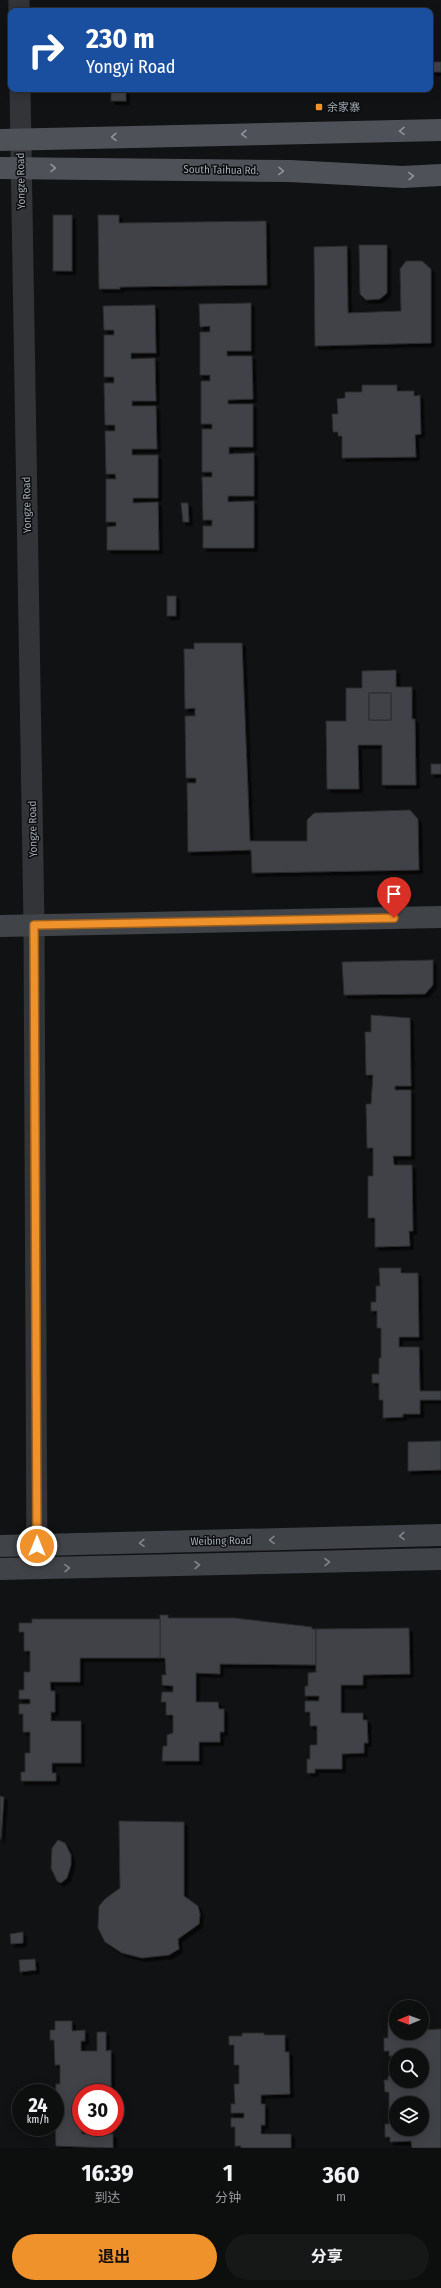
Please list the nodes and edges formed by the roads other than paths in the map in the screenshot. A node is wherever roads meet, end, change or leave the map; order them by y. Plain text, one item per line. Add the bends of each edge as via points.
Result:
1 (19, 92) edge
2 (441, 130) edge
3 (10, 140) edge
4 (11, 168) edge
5 (441, 176) edge
6 (441, 917) edge
7 (34, 925) junction
8 (0, 926) edge
9 (441, 1535) edge
10 (0, 1546) edge
11 (37, 1546) junction
12 (441, 1559) edge
13 (37, 1568) junction
14 (0, 1569) edge

1 - 3 street, Yongze Road
2 -> 3 main road
3 - 4 street, Yongze Road
4 -> 5 main road, South Taihua Rd. via 282,171
4 - 7 street, Yongze Road
6 - 7 street
7 - 8 street
7 - 11 street, Yongze Road
9 -> 11 street, Weibing Road
10 - 11 street, Weibing Road
11 - 13 street, Yongze Road
13 -> 12 street, Weibing Road
13 - 14 street, Weibing Road

